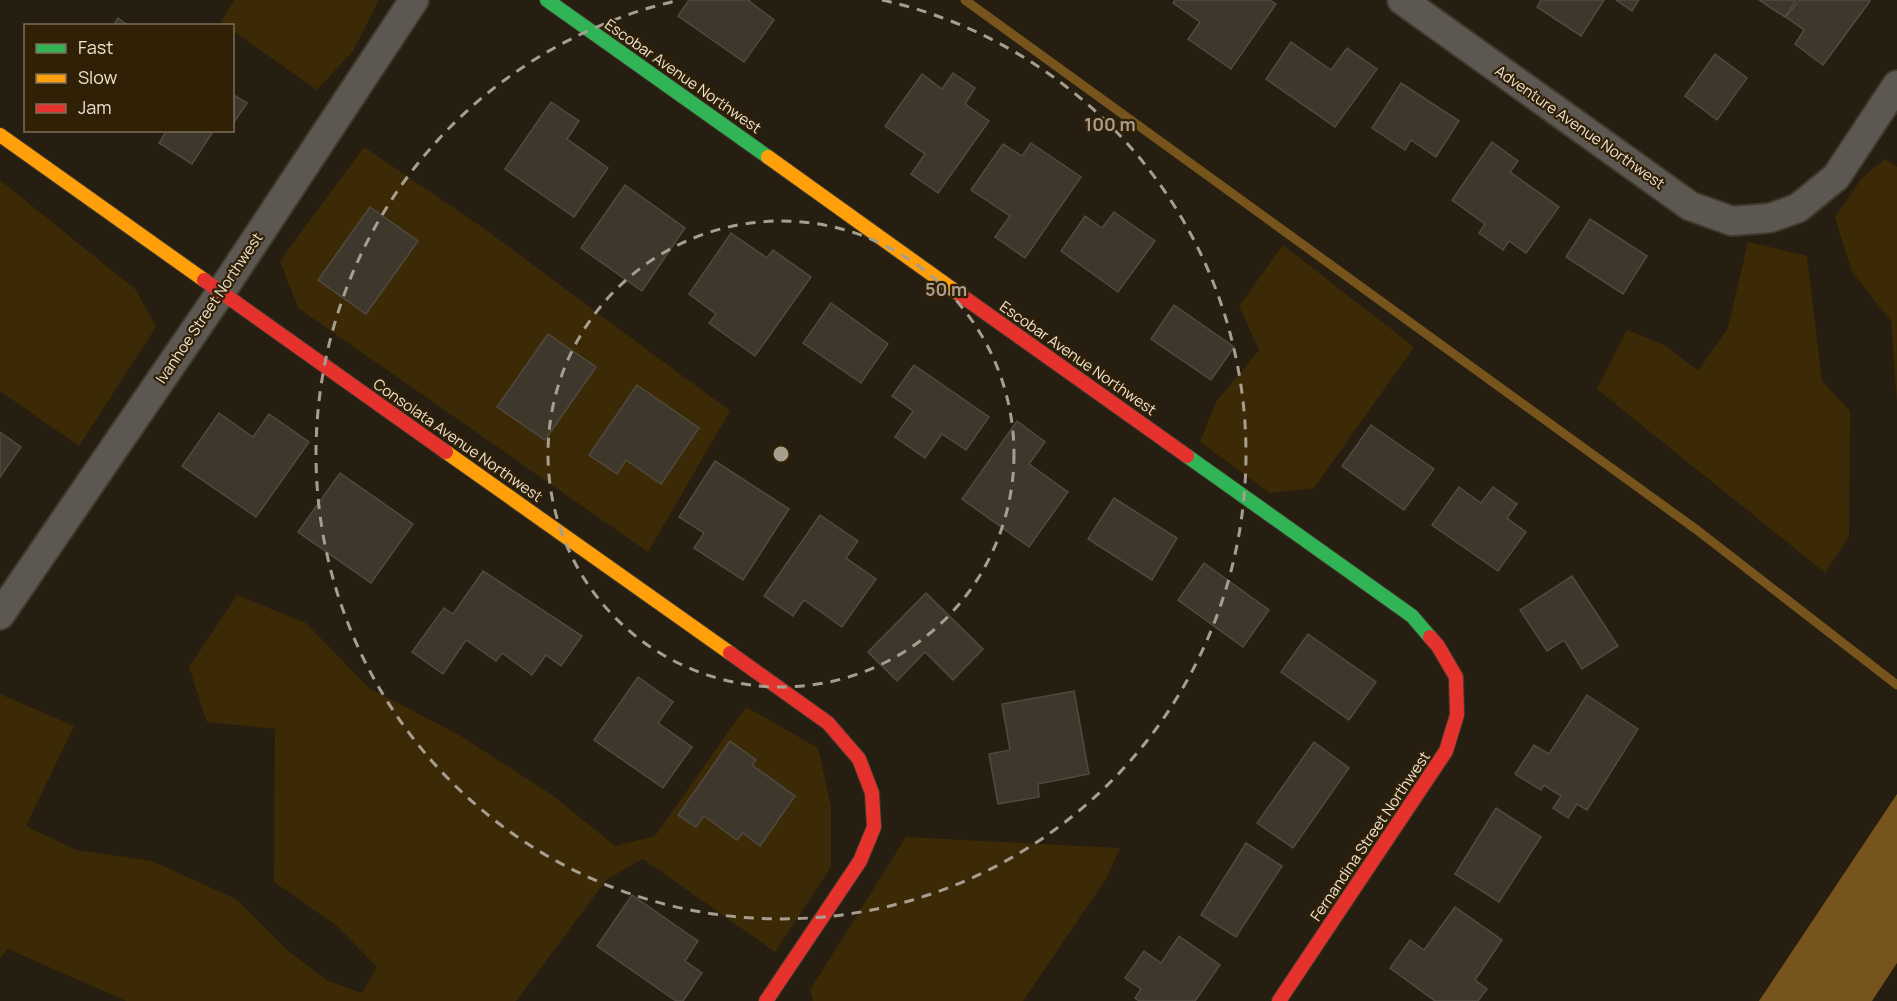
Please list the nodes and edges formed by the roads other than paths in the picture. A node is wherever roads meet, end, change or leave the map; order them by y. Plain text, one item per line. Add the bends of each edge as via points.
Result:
1 (414, 0) edge
2 (547, 0) edge
3 (1402, 0) edge
4 (1436, 10) edge
5 (1897, 85) edge
6 (0, 135) edge
7 (221, 292) junction
8 (0, 615) edge
9 (1456, 677) joint
10 (766, 1001) edge
11 (1279, 1001) edge

1 - 7 street, Ivanhoe Street Northwest
2 - 9 street, Escobar Avenue Northwest via 1412,616 1438,646
3 - 4 street, Adventure Avenue Northwest
4 - 5 street, Adventure Avenue Northwest via 1690,206 1732,221 1770,218 1798,208 1836,177
6 - 7 street, Consolata Avenue Northwest
7 - 8 street, Ivanhoe Street Northwest
7 - 10 street, Consolata Avenue Northwest via 828,723 859,759 872,793 874,826 860,861
9 - 11 street, Fernandina Street Northwest via 1457,715 1446,751

